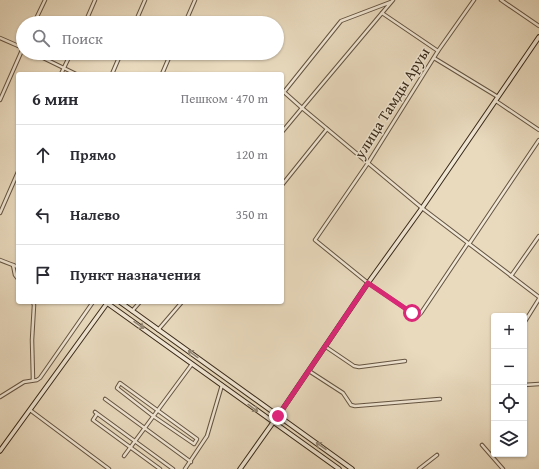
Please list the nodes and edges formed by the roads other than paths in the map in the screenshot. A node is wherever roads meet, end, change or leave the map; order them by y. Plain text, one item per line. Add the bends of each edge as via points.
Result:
1 (45, 0) edge
2 (95, 0) edge
3 (145, 0) edge
4 (196, 0) edge
5 (474, 0) edge
6 (501, 0) edge
7 (392, 1) edge
8 (382, 13) junction
9 (37, 16) edge
10 (88, 16) edge
11 (138, 16) edge
12 (188, 16) edge
13 (539, 26) edge
14 (539, 37) edge
15 (0, 38) edge
16 (16, 45) edge
17 (438, 52) junction
18 (434, 58) junction
19 (18, 60) edge
20 (47, 60) edge
21 (68, 60) edge
22 (118, 60) edge
23 (168, 60) edge
24 (64, 68) junction
25 (62, 72) edge
26 (72, 72) edge
27 (113, 72) edge
28 (163, 72) edge
29 (497, 99) junction
30 (0, 100) edge
31 (302, 108) junction
32 (327, 129) junction
33 (284, 130) edge
34 (539, 130) edge
35 (539, 140) edge
36 (368, 163) junction
37 (16, 177) edge
38 (284, 182) edge
39 (422, 208) junction
40 (0, 213) edge
41 (539, 236) edge
42 (469, 243) junction
43 (0, 260) edge
44 (12, 265) junction
45 (16, 266) edge
46 (16, 276) edge
47 (511, 276) junction
48 (368, 283) junction
49 (539, 298) edge
50 (34, 304) edge
51 (92, 304) edge
52 (106, 304) edge
53 (110, 304) edge
54 (123, 304) edge
55 (138, 304) edge
56 (180, 304) edge
57 (132, 311) junction
58 (527, 317) edge
59 (158, 330) junction
60 (326, 346) junction
61 (405, 361) dead end
62 (192, 364) junction
63 (309, 371) junction
64 (33, 380) junction
65 (539, 384) edge
66 (222, 385) junction
67 (527, 385) edge
68 (0, 396) edge
69 (105, 399) dead end
70 (440, 399) dead end
71 (30, 410) junction
72 (158, 410) junction
73 (282, 410) junction
74 (272, 412) junction
75 (153, 416) junction
76 (278, 416) junction
77 (284, 421) junction
78 (274, 422) junction
79 (144, 428) junction
80 (135, 442) junction
81 (482, 445) dead end
82 (131, 448) junction
83 (0, 451) edge
84 (438, 455) dead end
85 (124, 456) dead end
86 (190, 462) junction
87 (109, 469) edge
88 (160, 469) edge
89 (173, 469) edge
90 (186, 469) edge
91 (240, 469) edge
92 (339, 469) edge
93 (352, 469) edge
94 (419, 469) edge
95 (503, 469) edge

1 - 9 street
2 - 10 street
3 - 11 street
4 - 12 street
5 - 17 street, улица Тамды Аруы
6 - 13 street
7 - 8 street
7 - 31 street via 341,21 284,92
8 - 17 street
8 - 31 street
14 - 29 street
15 - 16 street
17 - 18 street, улица Тамды Аруы
18 - 29 street
18 - 36 street, улица Тамды Аруы
19 - 30 street
20 - 24 street
21 - 24 street
22 - 27 street
23 - 28 street
24 - 25 street
24 - 26 street
29 - 34 street
29 - 39 street
31 - 32 street
31 - 33 street
32 - 36 street
32 - 38 street
35 - 42 street
36 - 39 street
36 - 48 street, улица Тамды Аруы via 316,238 316,242
37 - 40 street
39 - 42 street
39 - 48 street
41 - 47 street
42 - 47 street
42 - 48 street via 418,316
43 - 44 street
44 - 45 street
44 - 46 street
47 - 49 street
48 - 60 street
49 - 58 street
50 - 64 street
51 - 64 street via 40,378
52 - 71 street
53 -> 62 street
54 - 57 street
55 - 57 street
56 - 59 street
57 - 59 street
74 -> 59 street
60 - 61 street via 359,367
60 - 63 street
62 - 66 street
62 - 72 street
63 - 70 street via 343,393 355,406
63 - 73 street
64 - 68 street via 24,382
65 - 67 street
66 -> 78 street
66 - 86 street via 207,436
69 - 79 street
71 - 83 street
71 - 87 street
72 - 75 street
72 - 75 street via 121,383 117,388
72 - 75 street via 197,439 192,444
73 - 74 street
73 - 76 street
73 - 77 street
74 - 76 street
75 - 79 street
76 - 77 street
76 - 78 street
93 -> 77 street
78 - 91 street
78 - 92 street
79 - 80 street
79 - 86 street
80 - 82 street
80 - 82 street via 96,413 93,420
80 - 89 street
81 - 95 street
82 - 85 street
82 - 88 street
84 - 94 street
86 - 90 street

